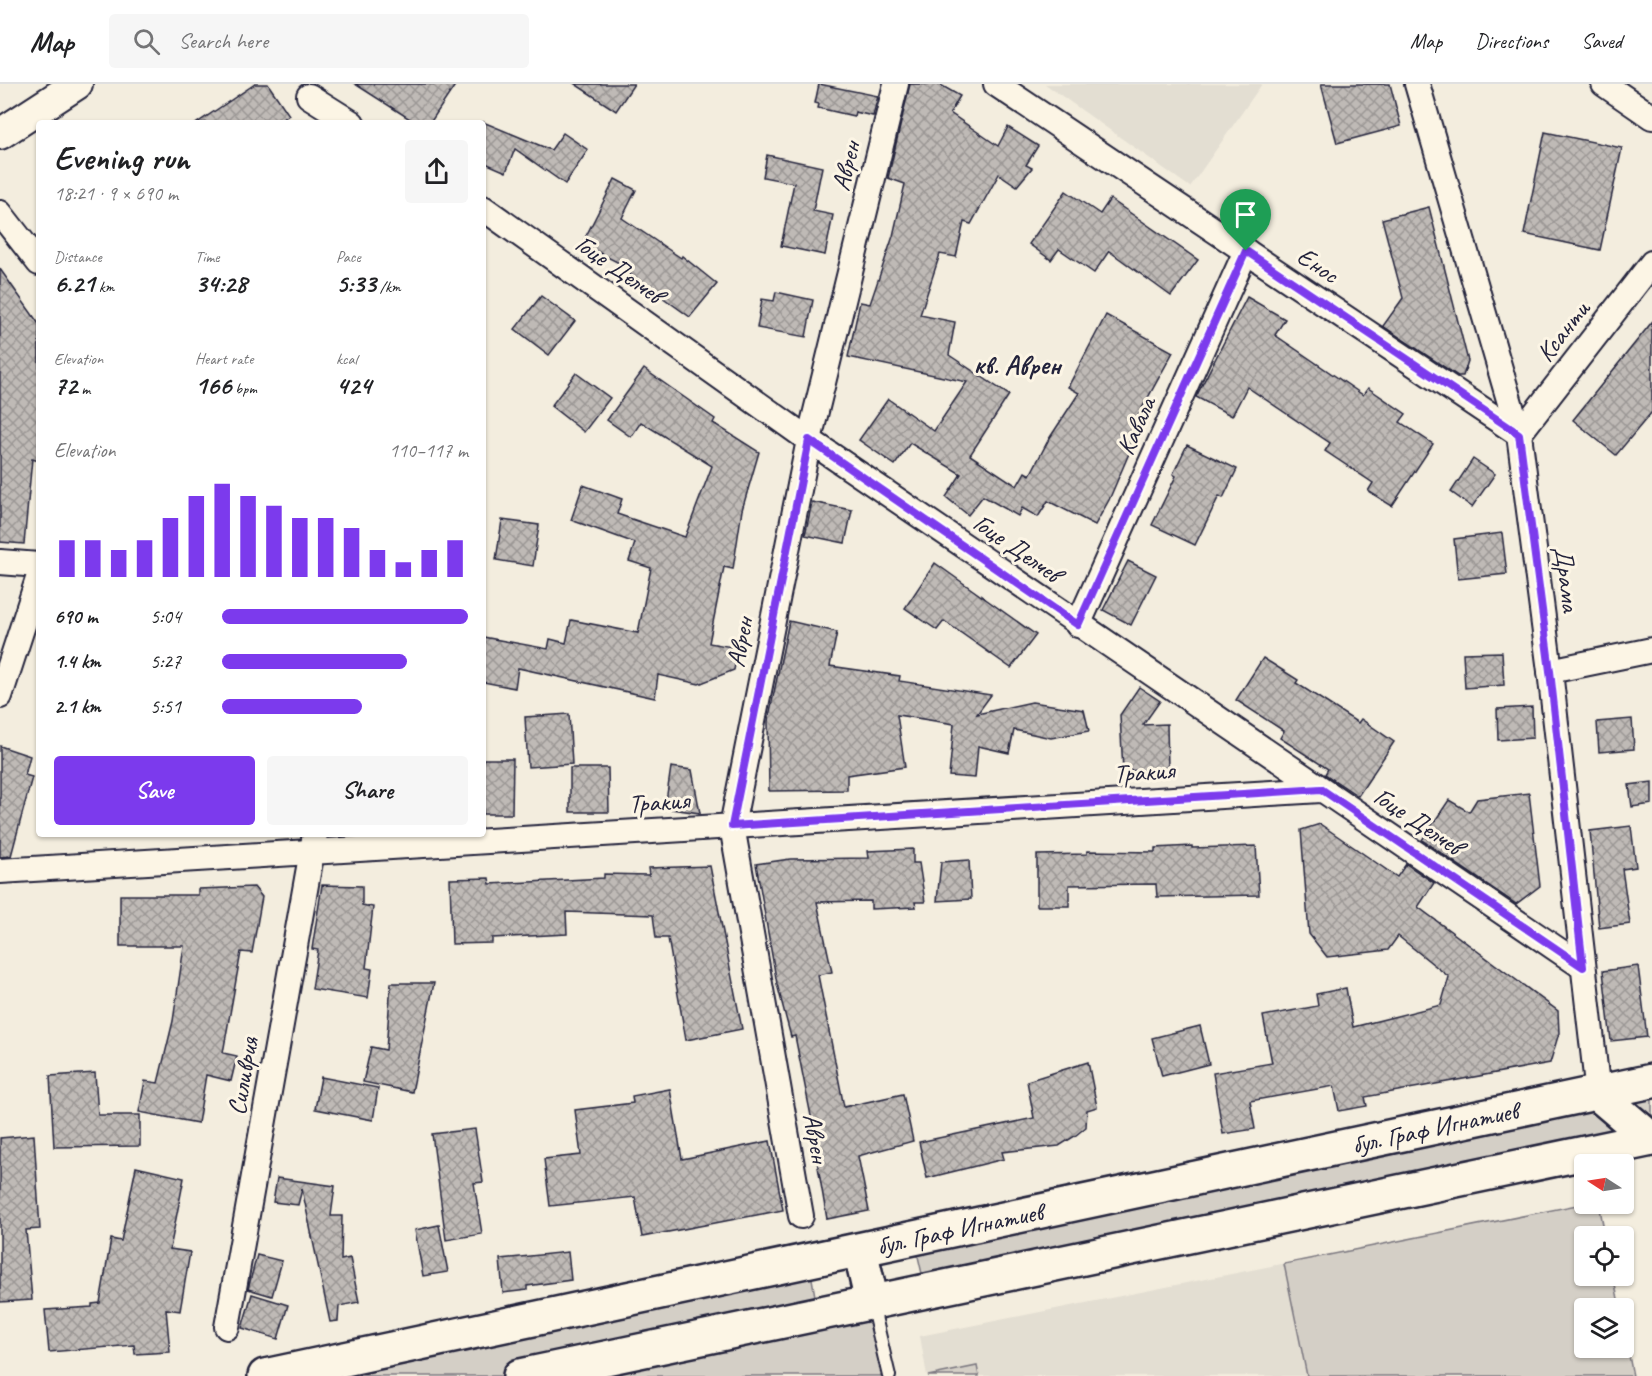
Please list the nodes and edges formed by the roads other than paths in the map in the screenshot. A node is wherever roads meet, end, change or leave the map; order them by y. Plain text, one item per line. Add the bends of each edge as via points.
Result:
1 (77, 84) edge
2 (896, 84) edge
3 (996, 84) edge
4 (1417, 84) edge
5 (1604, 84) edge
6 (309, 96) dead end
7 (1652, 117) edge
8 (347, 120) edge
9 (0, 134) edge
10 (486, 210) edge
11 (0, 213) edge
12 (1246, 251) junction
13 (36, 259) edge
14 (1652, 263) edge
15 (1519, 434) junction
16 (809, 440) junction
17 (0, 562) edge
18 (36, 565) edge
19 (36, 585) edge
20 (1078, 625) junction
21 (1652, 650) edge
22 (1550, 671) junction
23 (0, 696) edge
24 (1321, 789) junction
25 (732, 826) junction
26 (486, 836) edge
27 (461, 837) edge
28 (313, 843) edge
29 (0, 871) edge
30 (1583, 967) junction
31 (1652, 1082) edge
32 (1598, 1094) junction
33 (1652, 1140) edge
34 (801, 1216) dead end
35 (860, 1250) junction
36 (872, 1302) junction
37 (227, 1327) dead end
38 (265, 1376) edge
39 (520, 1376) edge
40 (889, 1376) edge

1 - 9 street
2 - 16 street, Аврен
3 - 12 street, Енос
4 - 15 street, Драма
5 - 7 street
6 - 8 street
10 - 16 street, Гоце Делчев
11 - 13 street
12 - 15 street, Енос
12 - 20 street, Кавала
14 - 15 street, Ксанти
15 - 22 street, Драма
16 - 20 street, Гоце Делчев
16 - 25 street, Аврен
17 - 18 street
19 - 23 street
20 - 24 street, Гоце Делчев
21 - 22 street
22 - 30 street, Драма
24 - 25 street, Тракия
24 - 30 street, Гоце Делчев
25 - 26 street, Тракия
25 - 34 street, Аврен
27 - 28 street, Тракия
28 - 29 street, Тракия
28 - 37 street, Силиврия
30 - 32 street, Драма
31 - 32 main road, бул. Граф Игнатиев
32 - 33 main road
32 - 35 main road, бул. Граф Игнатиев
33 - 36 main road, бул. Граф Игнатиев
35 - 36 main road
35 - 38 main road, бул. Граф Игнатиев
36 - 39 main road, бул. Граф Игнатиев
36 - 40 lane

